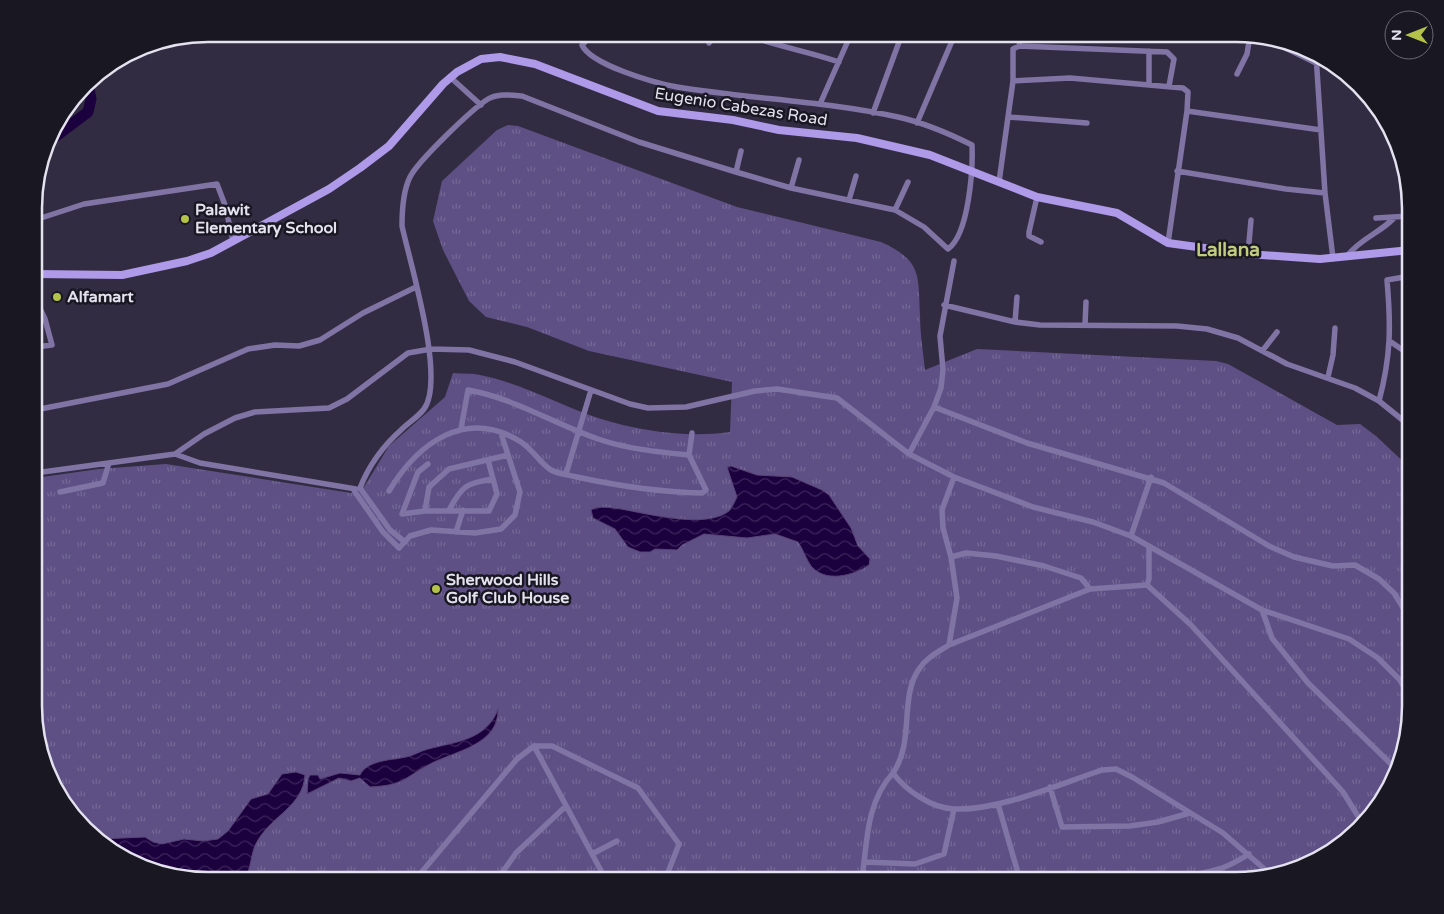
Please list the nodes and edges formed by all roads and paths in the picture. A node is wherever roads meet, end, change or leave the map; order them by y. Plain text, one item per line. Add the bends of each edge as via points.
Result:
1 (585, 42) edge
2 (765, 42) edge
3 (848, 42) edge
4 (899, 42) edge
5 (952, 42) edge
6 (1020, 42) edge
7 (1249, 43) edge
8 (1019, 46) junction
9 (1149, 51) junction
10 (839, 62) junction
11 (1316, 64) edge
12 (1237, 74) dead end
13 (450, 78) junction
14 (1013, 81) junction
15 (1149, 85) junction
16 (1169, 86) junction
17 (820, 104) junction
18 (481, 105) junction
19 (1186, 110) junction
20 (873, 113) junction
21 (1008, 117) junction
22 (917, 123) junction
23 (1087, 123) dead end
24 (1322, 130) junction
25 (741, 152) dead end
26 (799, 160) dead end
27 (973, 171) junction
28 (1177, 171) junction
29 (736, 172) junction
30 (856, 176) dead end
31 (908, 182) dead end
32 (999, 182) junction
33 (791, 188) junction
34 (1325, 193) junction
35 (1037, 197) junction
36 (848, 200) junction
37 (895, 210) junction
38 (1401, 217) edge
39 (42, 218) edge
40 (1376, 218) dead end
41 (1394, 218) junction
42 (1250, 220) dead end
43 (234, 241) junction
44 (1041, 242) dead end
45 (1168, 243) junction
46 (1401, 251) edge
47 (1248, 254) junction
48 (1347, 256) junction
49 (1333, 258) junction
50 (954, 260) dead end
51 (42, 274) edge
52 (1401, 278) edge
53 (416, 287) junction
54 (1017, 297) dead end
55 (1086, 302) dead end
56 (944, 305) junction
57 (42, 313) edge
58 (1015, 322) junction
59 (1085, 325) junction
60 (1335, 328) dead end
61 (1277, 332) dead end
62 (1390, 342) junction
63 (42, 346) edge
64 (431, 349) junction
65 (1401, 349) edge
66 (1263, 350) junction
67 (1328, 377) junction
68 (591, 390) junction
69 (1379, 401) junction
70 (934, 407) junction
71 (42, 409) edge
72 (1401, 419) edge
73 (461, 429) junction
74 (579, 432) junction
75 (692, 433) dead end
76 (501, 434) junction
77 (175, 454) junction
78 (508, 454) junction
79 (909, 454) junction
80 (689, 455) junction
81 (488, 460) junction
82 (109, 462) junction
83 (428, 464) dead end
84 (42, 472) edge
85 (566, 474) junction
86 (954, 477) junction
87 (1151, 477) junction
88 (493, 478) junction
89 (357, 489) junction
90 (389, 491) dead end
91 (60, 492) dead end
92 (449, 510) junction
93 (462, 510) junction
94 (425, 511) junction
95 (456, 532) junction
96 (1131, 536) junction
97 (405, 542) junction
98 (1149, 546) junction
99 (951, 557) junction
100 (1147, 585) junction
101 (1090, 589) junction
102 (1401, 604) edge
103 (1262, 610) junction
104 (949, 645) junction
105 (1401, 683) edge
106 (534, 746) junction
107 (1391, 764) edge
108 (893, 773) junction
109 (1050, 787) junction
110 (998, 804) junction
111 (566, 806) junction
112 (954, 809) junction
113 (1190, 813) junction
114 (1358, 817) edge
115 (617, 841) dead end
116 (592, 854) junction
117 (1250, 854) junction
118 (865, 862) junction
119 (1265, 869) edge
120 (863, 871) edge
121 (1017, 871) edge
122 (1210, 871) edge
123 (422, 872) edge
124 (503, 872) edge
125 (601, 872) edge
126 (668, 872) edge

1 - 17 street via 582,45 586,51 619,69 675,87
2 - 10 street
3 - 10 street
4 - 20 street
5 - 22 street
6 - 8 street
7 - 12 street
8 - 9 street
8 - 14 street via 1013,49
9 - 15 street
9 - 16 street via 1167,52 1174,56
10 - 17 street
11 - 24 street
13 - 18 street
13 - 27 street, Eugenio Cabezas Road via 481,59 523,60 658,111 733,120 779,130 857,138 930,155
13 - 43 street, Eugenio Cabezas Road via 389,146 360,168 329,189
14 - 15 street via 1070,78
14 - 21 street
15 - 16 street
16 - 19 street via 1187,90
17 - 20 street
18 - 29 street via 496,96 522,96 630,139
18 - 53 street via 427,154 409,177 402,226
19 - 24 street
19 - 28 street
20 - 22 street
21 - 23 street
21 - 32 street
22 - 27 street via 942,130 972,145
24 - 34 street
25 - 29 street
26 - 33 street
27 - 32 street, Eugenio Cabezas Road
27 - 37 street via 960,233 950,249 924,227
28 - 34 street
28 - 45 street
29 - 33 street
30 - 36 street
31 - 37 street
32 - 35 street, Eugenio Cabezas Road
33 - 36 street
34 - 49 street
35 - 44 street via 1029,236
35 - 45 street, Eugenio Cabezas Road via 1117,214
36 - 37 street
38 - 41 street
39 - 43 street via 84,204 217,184
40 - 41 street
41 - 48 street via 1362,240
42 - 47 street
43 - 51 street, Eugenio Cabezas Road via 187,262 122,275
45 - 47 street, Eugenio Cabezas Road
46 - 48 street, Eugenio Cabezas Road
47 - 49 street, Eugenio Cabezas Road
48 - 49 street, Eugenio Cabezas Road
50 - 56 street
52 - 62 street via 1387,280
53 - 64 street
53 - 71 street via 320,340 299,346 248,349 168,384
54 - 58 street
55 - 59 street
56 - 58 street
56 - 70 street via 940,336 943,370
57 - 63 street via 52,345
58 - 59 street
59 - 66 street via 1207,329
60 - 67 street
61 - 66 street
62 - 65 street
62 - 69 street
64 - 68 street via 469,350 515,362
64 - 77 street via 408,354 347,400 329,408 255,412 204,434
64 - 89 street via 430,384 425,408 390,440 367,469
66 - 67 street via 1287,364
67 - 69 street
68 - 74 street
68 - 79 street via 648,408 686,407 755,390 777,389 837,398
69 - 72 street
70 - 79 street
70 - 87 street via 1027,443
73 - 74 street via 468,390 508,401
73 - 76 street via 481,427
73 - 90 street via 416,454
74 - 80 street via 630,448
74 - 85 street
75 - 80 street
76 - 78 street
76 - 85 street via 534,451 551,470
77 - 82 street
77 - 89 street via 200,463
78 - 81 street
78 - 95 street via 520,492 515,515 501,529
79 - 86 street
80 - 85 street via 706,490 702,493 606,484
81 - 88 street
81 - 94 street via 449,469 430,487
82 - 84 street
82 - 91 street via 103,483
83 - 94 street via 418,472 402,514
86 - 96 street via 1033,507 1093,522
86 - 99 street via 942,510
87 - 96 street
87 - 102 street via 1269,546 1294,557 1333,566 1356,565 1379,579
88 - 92 street via 459,490
88 - 93 street via 498,494 489,511
89 - 97 street via 390,530
89 - 97 street via 383,532 399,548
92 - 93 street
92 - 94 street
93 - 95 street
95 - 97 street via 431,530 410,536
96 - 98 street
98 - 100 street
98 - 103 street
99 - 101 street via 966,553 1044,566 1081,578
99 - 104 street via 956,598
100 - 101 street
100 - 114 street via 1191,625 1317,763 1343,792
101 - 104 street
103 - 105 street via 1349,639 1378,658
103 - 107 street via 1272,638 1308,683
104 - 108 street via 930,656 911,686 902,756
106 - 111 street
106 - 123 street via 517,759
106 - 126 street via 552,746 638,788 678,844
108 - 112 street via 917,796
108 - 118 street via 883,784 869,819
109 - 110 street
109 - 113 street via 1102,770 1116,769
109 - 113 street via 1062,827 1130,826
110 - 112 street
110 - 121 street
111 - 116 street
111 - 124 street via 516,853
112 - 118 street via 944,854 915,864
113 - 117 street
115 - 116 street
116 - 125 street
117 - 119 street
117 - 122 street
118 - 120 street

